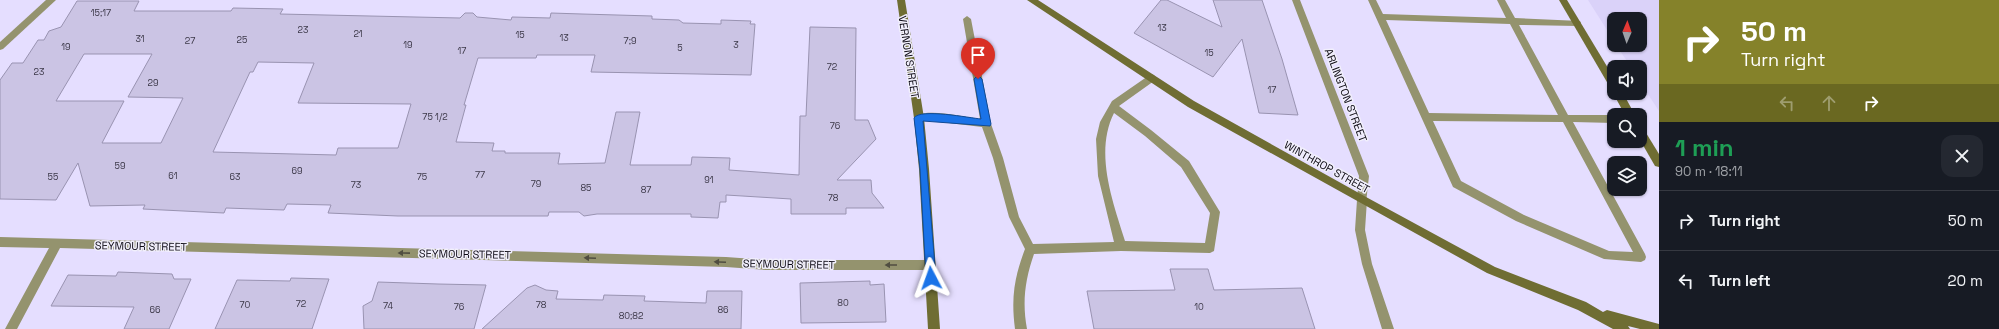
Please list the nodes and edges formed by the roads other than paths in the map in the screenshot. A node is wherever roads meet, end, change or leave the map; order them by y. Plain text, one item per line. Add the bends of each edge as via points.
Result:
1 (52, 0) edge
2 (901, 0) edge
3 (1031, 0) edge
4 (1296, 0) edge
5 (1372, 0) edge
6 (1501, 0) edge
7 (1563, 0) edge
8 (1380, 17) junction
9 (967, 18) dead end
10 (1512, 21) junction
11 (1577, 23) junction
12 (0, 46) edge
13 (1607, 74) edge
14 (1151, 78) junction
15 (1113, 106) junction
16 (1426, 117) junction
17 (919, 118) junction
18 (1565, 119) junction
19 (1607, 119) edge
20 (986, 124) junction
21 (1647, 143) edge
22 (1659, 163) edge
23 (1362, 200) junction
24 (0, 242) edge
25 (57, 244) junction
26 (1121, 246) junction
27 (1030, 249) junction
28 (930, 265) junction
29 (1582, 306) junction
30 (11, 329) edge
31 (934, 329) edge
32 (1021, 329) edge
33 (1388, 329) edge
34 (1624, 329) edge
35 (1659, 329) edge

1 - 12 street
2 - 17 street, VERNON STREET
3 - 14 street, WINTHROP STREET
4 - 23 street, ARLINGTON STREET via 1364,176
5 - 8 street
6 - 10 street
7 - 11 street
8 - 10 street
8 - 16 street
9 - 20 street
10 - 11 street
10 - 18 street
11 - 13 street
14 - 15 street
14 - 23 street, WINTHROP STREET via 1191,104
15 - 26 street via 1102,128 1101,174
15 - 26 street via 1185,164 1215,212 1210,248
16 - 18 street
16 - 18 street via 1457,184 1520,218 1608,256 1641,257
17 - 20 street via 932,117
17 - 28 street, VERNON STREET
18 - 19 street
20 - 27 street via 1014,217
21 - 22 street
23 - 29 street, WINTHROP STREET via 1491,270
23 - 33 street, ARLINGTON STREET via 1360,230 1367,264
24 - 25 street, SEYMOUR STREET
28 -> 25 street, SEYMOUR STREET via 766,265 532,256
25 - 30 street
26 - 27 street
27 - 32 street via 1019,280 1017,304
28 - 31 street, VERNON STREET
29 - 34 street, WINTHROP STREET
29 - 35 street

